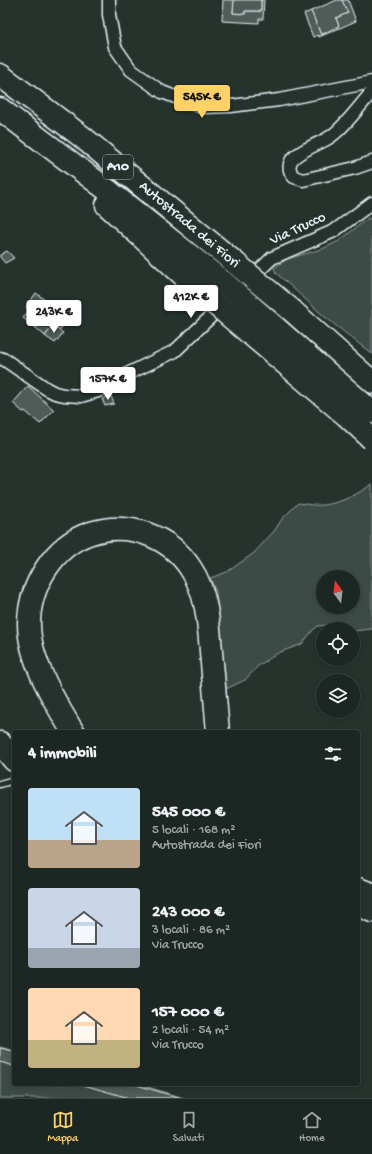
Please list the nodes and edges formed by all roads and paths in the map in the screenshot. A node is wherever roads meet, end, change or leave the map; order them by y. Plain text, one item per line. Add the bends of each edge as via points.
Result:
1 (109, 0) edge
2 (0, 75) edge
3 (372, 82) edge
4 (372, 92) edge
5 (0, 109) edge
6 (62, 155) junction
7 (372, 162) edge
8 (372, 203) edge
9 (289, 308) junction
10 (0, 358) edge
11 (372, 364) edge
12 (372, 382) edge
13 (372, 412) edge
14 (372, 439) edge
15 (72, 730) edge
16 (218, 730) edge
17 (0, 743) edge
18 (12, 758) edge
19 (12, 781) edge
20 (0, 784) edge
21 (360, 890) edge
22 (372, 894) edge
23 (360, 906) edge
24 (372, 911) edge

1 - 3 street via 115,47 131,70 162,92 202,107 279,100
2 - 9 highway, Autostrada dei Fiori / A10, bridge via 81,136
4 - 7 street via 330,137 295,156 289,169 294,177 303,180
5 - 6 highway, Autostrada dei Fiori / A10
6 - 13 highway, Autostrada dei Fiori / A10, bridge via 222,280
6 - 14 highway, bridge via 109,208 207,297
8 - 10 street, Via Trucco via 334,231 272,258 175,351 98,391 81,396 55,393
9 - 11 highway via 327,331
9 - 12 highway, Autostrada dei Fiori / A10
15 - 16 highway via 35,660 30,642 29,609 41,575 66,547 91,533 121,529 139,531 165,543 180,556 195,576 204,598 208,621
17 - 18 highway
19 - 20 lane
21 - 22 highway
23 - 24 highway

